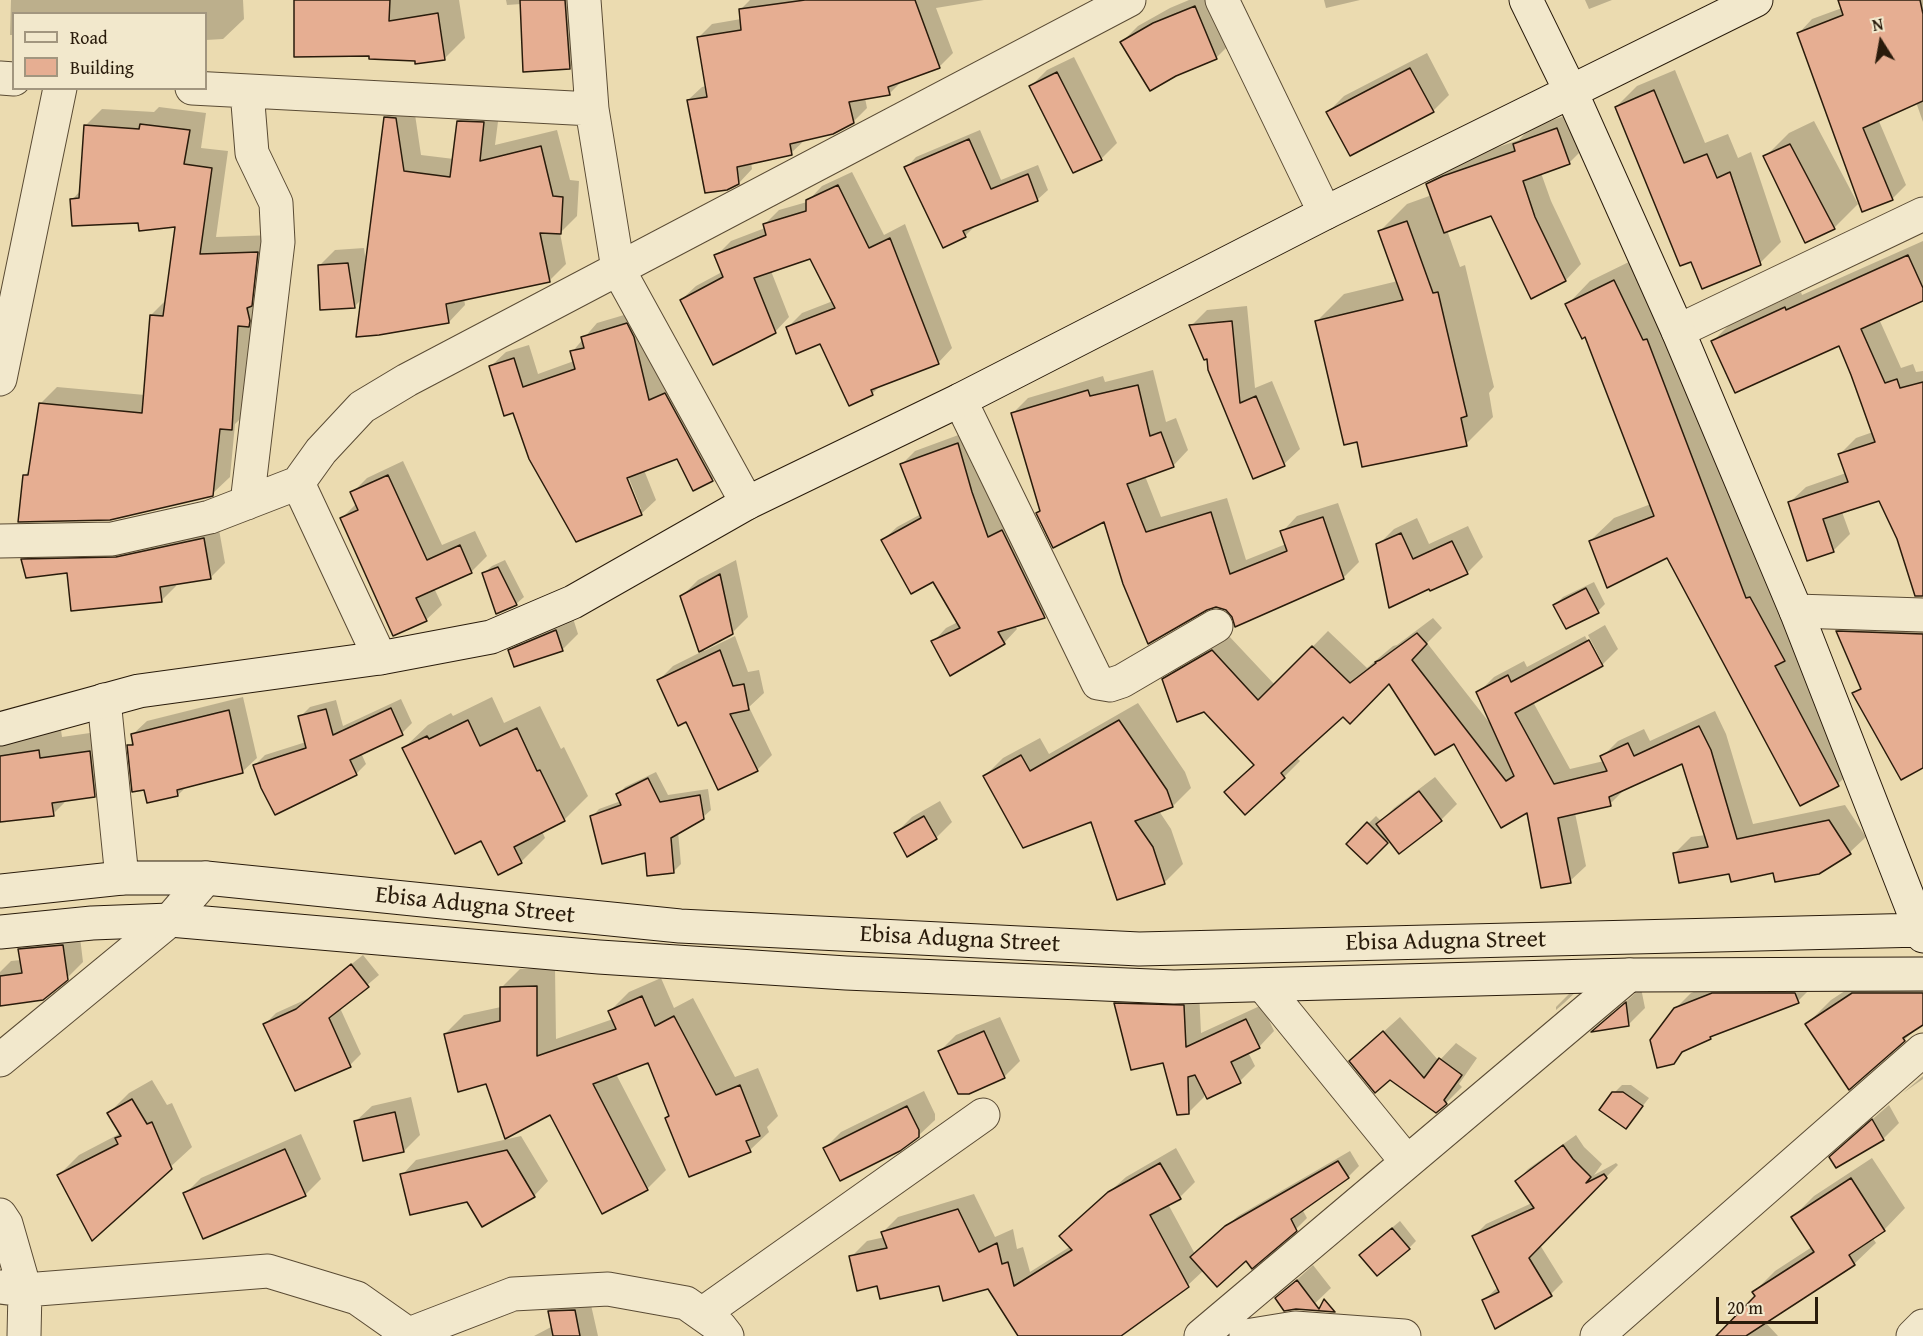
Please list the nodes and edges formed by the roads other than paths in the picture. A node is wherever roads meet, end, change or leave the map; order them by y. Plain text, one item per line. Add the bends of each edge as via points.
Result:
1 (584, 0) edge
2 (1129, 0) edge
3 (1222, 0) edge
4 (1526, 0) edge
5 (1756, 0) edge
6 (207, 89) edge
7 (60, 90) edge
8 (247, 91) junction
9 (1571, 92) junction
10 (592, 109) junction
11 (1325, 213) junction
12 (1923, 214) edge
13 (618, 269) junction
14 (1678, 331) junction
15 (0, 379) edge
16 (960, 400) junction
17 (298, 483) junction
18 (247, 503) junction
19 (747, 503) junction
20 (0, 541) edge
21 (1796, 611) junction
22 (1923, 615) edge
23 (1216, 626) dead end
24 (380, 658) junction
25 (104, 700) junction
26 (0, 729) edge
27 (122, 878) junction
28 (206, 878) junction
29 (0, 891) edge
30 (170, 920) junction
31 (0, 932) edge
32 (1922, 932) edge
33 (1923, 974) edge
34 (1629, 975) junction
35 (1263, 985) junction
36 (1923, 1050) edge
37 (0, 1060) edge
38 (983, 1115) dead end
39 (1407, 1162) junction
40 (0, 1215) edge
41 (13, 1288) edge
42 (702, 1314) junction
43 (1923, 1326) edge
44 (408, 1335) edge
45 (24, 1336) edge
46 (727, 1336) edge
47 (1201, 1336) edge
48 (1246, 1336) edge
49 (1404, 1336) edge
50 (1597, 1336) edge
51 (1913, 1336) edge

1 - 10 street
2 - 13 street
3 - 11 street
4 - 9 street
5 - 9 street
6 - 8 street
7 - 15 street
8 - 10 street
8 - 18 street via 252,153 276,203 278,242
9 - 11 street
9 - 14 street
10 - 13 street
11 - 16 street
12 - 14 street
13 - 17 street via 362,407 321,451
13 - 19 street
14 - 21 street
16 - 19 street
16 - 23 street via 1098,683 1122,681
17 - 18 street
17 - 24 street
18 - 20 street via 210,517 112,539
19 - 24 street via 573,602 491,637
21 - 22 street
21 - 32 street
24 - 25 street via 139,691
25 - 26 street
25 - 27 street
27 - 28 street, Ebisa Adugna Street
27 - 29 street, Ebisa Adugna Street
28 - 30 street
28 - 32 street, Ebisa Adugna Street via 680,926 1139,949
30 - 31 street, Ebisa Adugna Street
30 - 35 street, Ebisa Adugna Street via 599,957 846,973 1174,987
30 - 37 street
33 - 34 street, Ebisa Adugna Street
34 - 35 street, Ebisa Adugna Street
34 - 39 street
35 - 39 street
36 - 50 street
38 - 42 street
39 - 47 street
40 - 41 street via 6,1224
41 - 44 street via 268,1271 357,1298
41 - 45 street
42 - 44 street via 686,1303 608,1289 513,1294
42 - 46 street
43 - 51 street
48 - 49 street via 1295,1328

